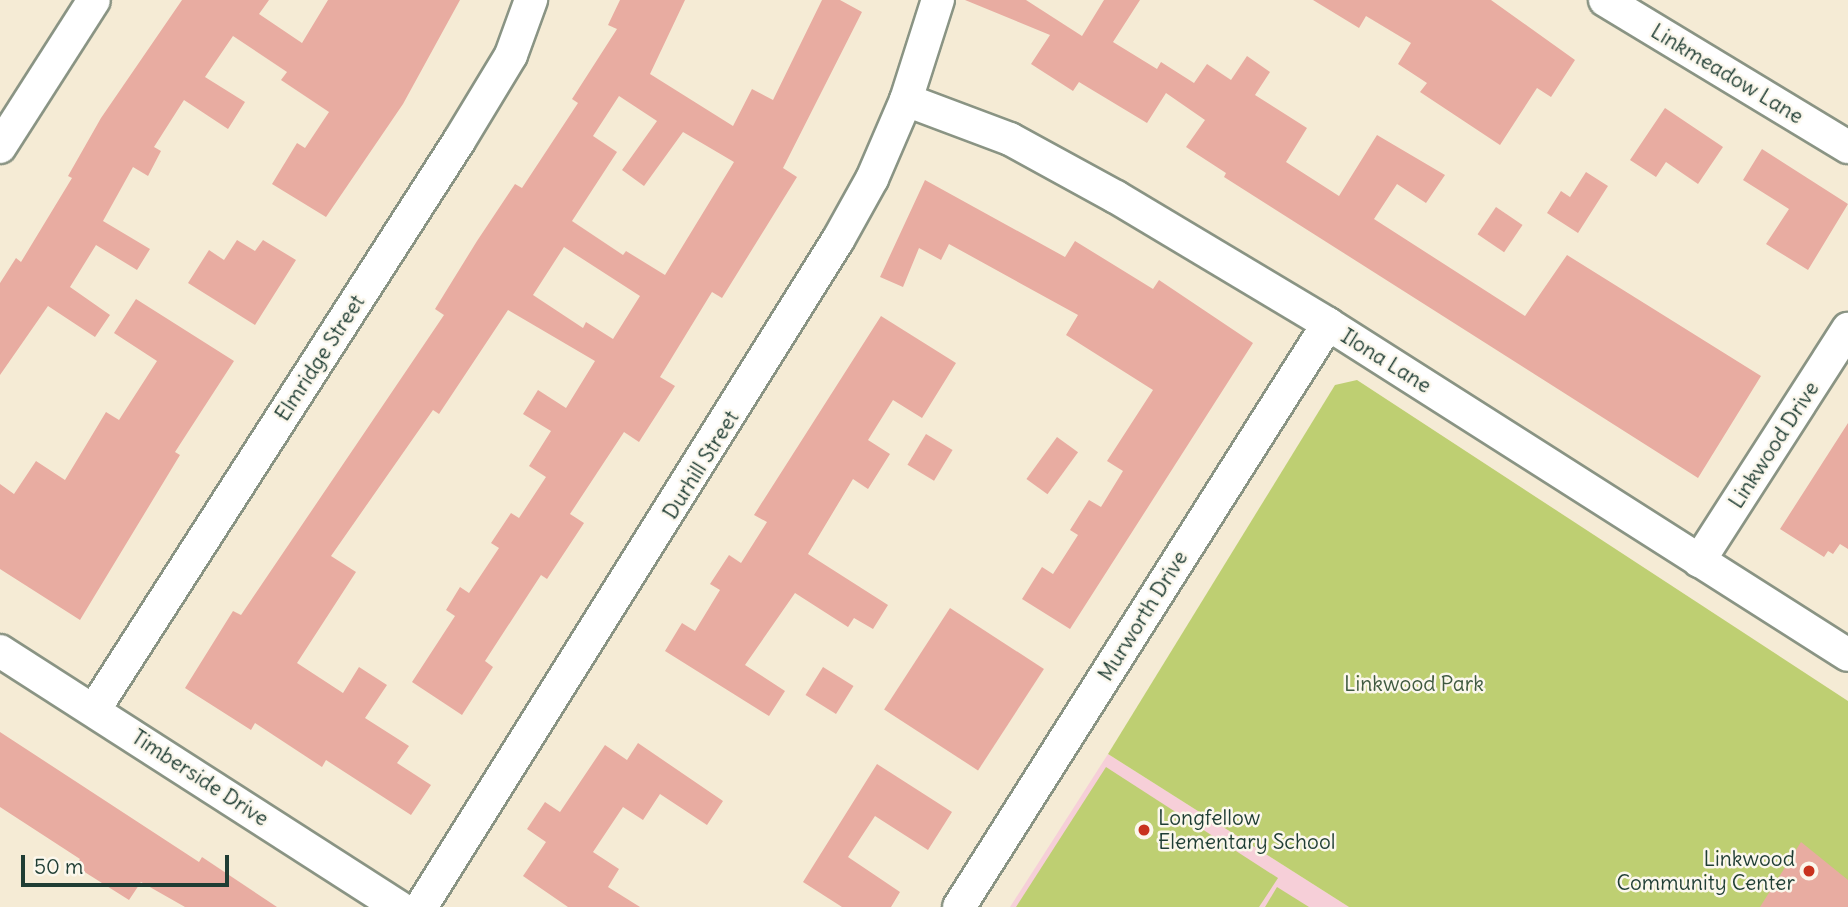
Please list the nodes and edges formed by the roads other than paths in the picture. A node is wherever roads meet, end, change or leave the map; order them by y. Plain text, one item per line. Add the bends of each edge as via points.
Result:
1 (94, 0) edge
2 (531, 0) edge
3 (938, 0) edge
4 (1605, 0) edge
5 (906, 100) junction
6 (0, 147) edge
7 (1848, 147) edge
8 (1328, 324) junction
9 (1848, 329) edge
10 (1699, 561) junction
11 (0, 651) edge
12 (1848, 655) edge
13 (94, 710) junction
14 (399, 907) edge
15 (421, 907) edge
16 (958, 907) edge

1 - 6 street
2 - 13 street, Elmridge Street via 511,55 459,141
3 - 5 street, Durhill Street
4 - 7 street, Linkmeadow Lane
5 - 8 street, Ilona Lane via 1010,139
5 - 15 street, Durhill Street via 872,179 770,357
8 - 10 street, Ilona Lane
8 - 16 street, Murworth Drive
9 - 10 street, Linkwood Drive
10 - 12 street, Ilona Lane
11 - 13 street, Timberside Drive
13 - 14 street, Timberside Drive

